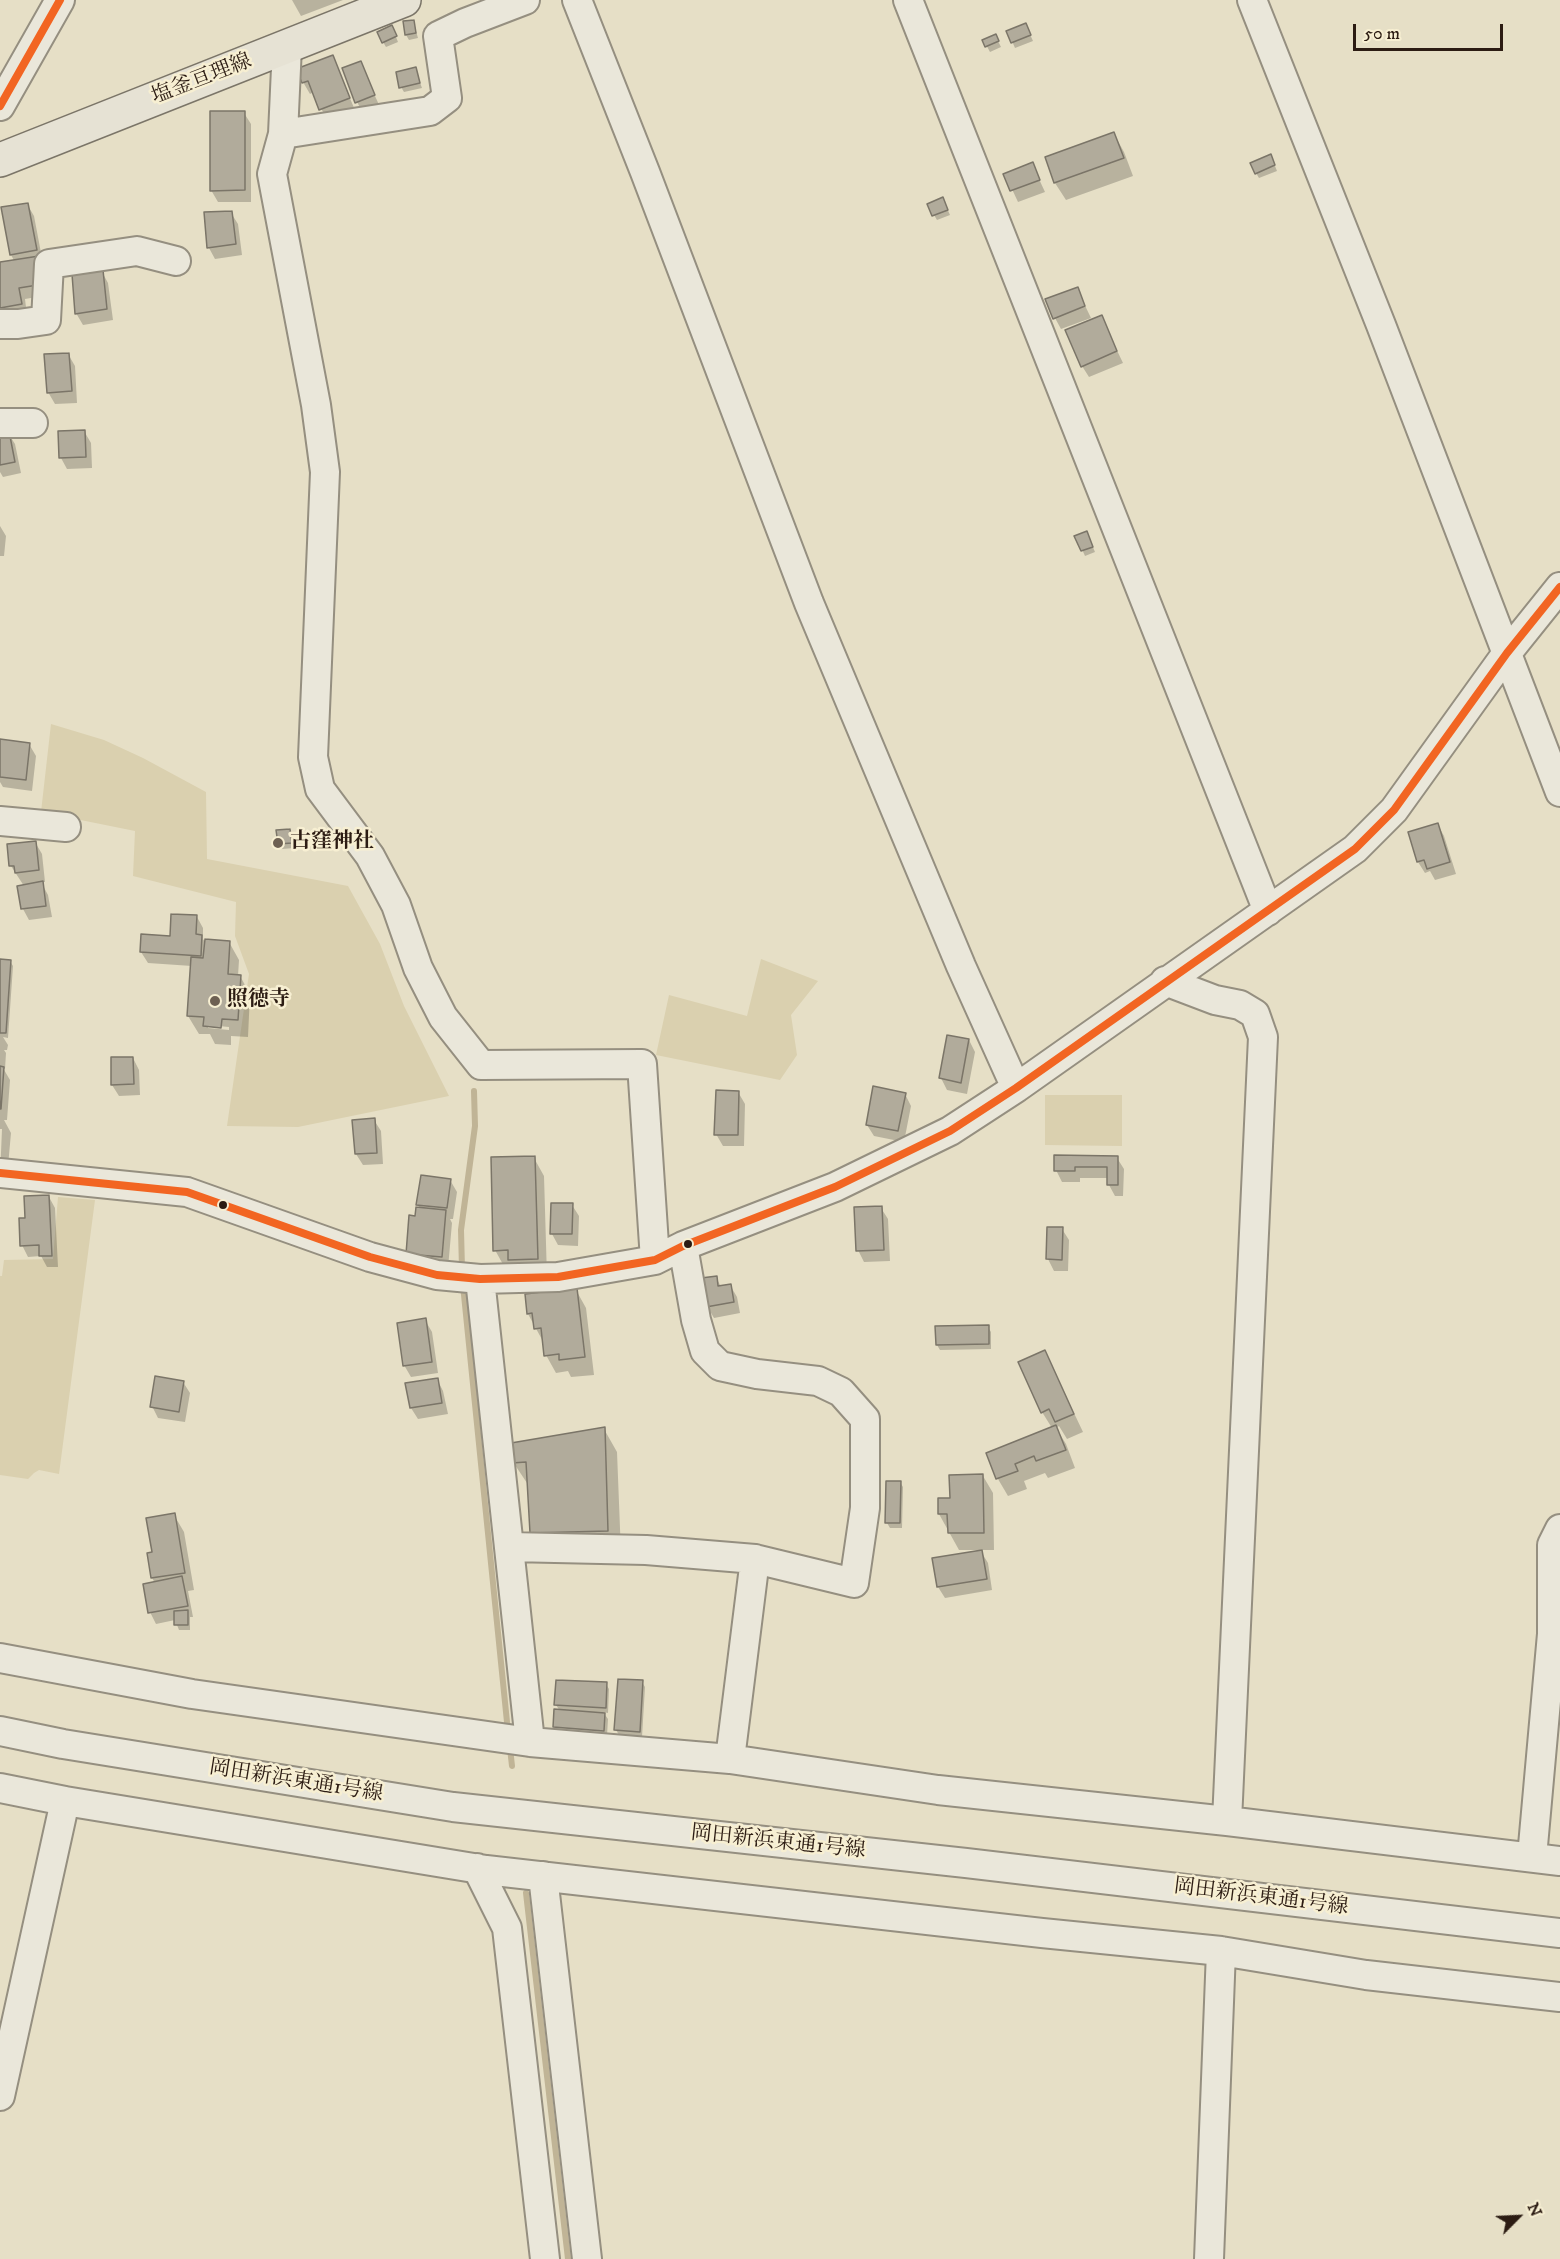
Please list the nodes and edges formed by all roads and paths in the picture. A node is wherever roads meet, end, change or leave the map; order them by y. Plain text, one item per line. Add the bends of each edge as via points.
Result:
1 (60, 0) edge
2 (404, 0) edge
3 (525, 0) edge
4 (577, 0) edge
5 (908, 0) edge
6 (1252, 0) edge
7 (287, 46) junction
8 (0, 106) edge
9 (283, 134) junction
10 (0, 160) edge
11 (176, 261) dead end
12 (0, 324) edge
13 (0, 423) edge
14 (33, 423) dead end
15 (1560, 587) edge
16 (1507, 653) junction
17 (1560, 792) edge
18 (0, 821) edge
19 (66, 827) dead end
20 (1268, 911) junction
21 (1166, 981) junction
22 (1016, 1088) junction
23 (0, 1173) edge
24 (684, 1246) junction
25 (655, 1260) junction
26 (466, 1278) junction
27 (1560, 1529) edge
28 (510, 1547) junction
29 (755, 1559) junction
30 (1556, 1634) edge
31 (0, 1658) edge
32 (0, 1731) edge
33 (515, 1740) junction
34 (730, 1759) junction
35 (0, 1788) edge
36 (65, 1801) junction
37 (1227, 1821) junction
38 (1532, 1857) junction
39 (1560, 1861) edge
40 (477, 1868) junction
41 (543, 1876) junction
42 (1560, 1933) edge
43 (1221, 1951) junction
44 (1560, 1996) edge
45 (0, 2096) edge
46 (545, 2259) edge
47 (587, 2259) edge
48 (1209, 2259) edge

1 - 8 street
2 - 7 main road, 塩釜亘理線
3 - 9 street via 438,36 447,98 430,111
4 - 22 street via 809,603
5 - 20 street
6 - 16 street
7 - 9 street
7 - 10 main road, 塩釜亘理線
9 - 25 street via 272,174 325,472 313,757 320,789 370,856 396,905 418,968 443,1017 481,1065 642,1064
11 - 12 street via 136,251 49,264 46,320
13 - 14 street
15 - 16 street
16 - 17 street
16 - 20 street via 1394,810 1355,849
18 - 19 street
20 - 21 street
21 - 22 street
21 - 37 street via 1240,1005 1255,1014 1263,1037
22 - 24 street via 950,1131 835,1187
23 - 26 street via 187,1192 370,1257
24 - 25 street
24 - 29 street via 705,1351 720,1366 818,1381 841,1392 865,1419 866,1508 854,1583
25 - 26 street via 558,1277
26 - 28 street
27 - 30 street via 1552,1545
28 - 29 street via 646,1550
28 - 33 street
29 - 34 street
30 - 38 street
31 - 33 street via 192,1694
32 - 42 street, 岡田新浜東通1号線 via 453,1808 954,1861
33 - 34 street
34 - 37 street via 939,1790
35 - 36 street
36 - 40 street
36 - 45 street
37 - 38 street
38 - 39 street
40 - 41 street
40 - 46 street via 507,1928
41 - 43 street
41 - 47 street
43 - 44 street via 1366,1975
43 - 48 street

